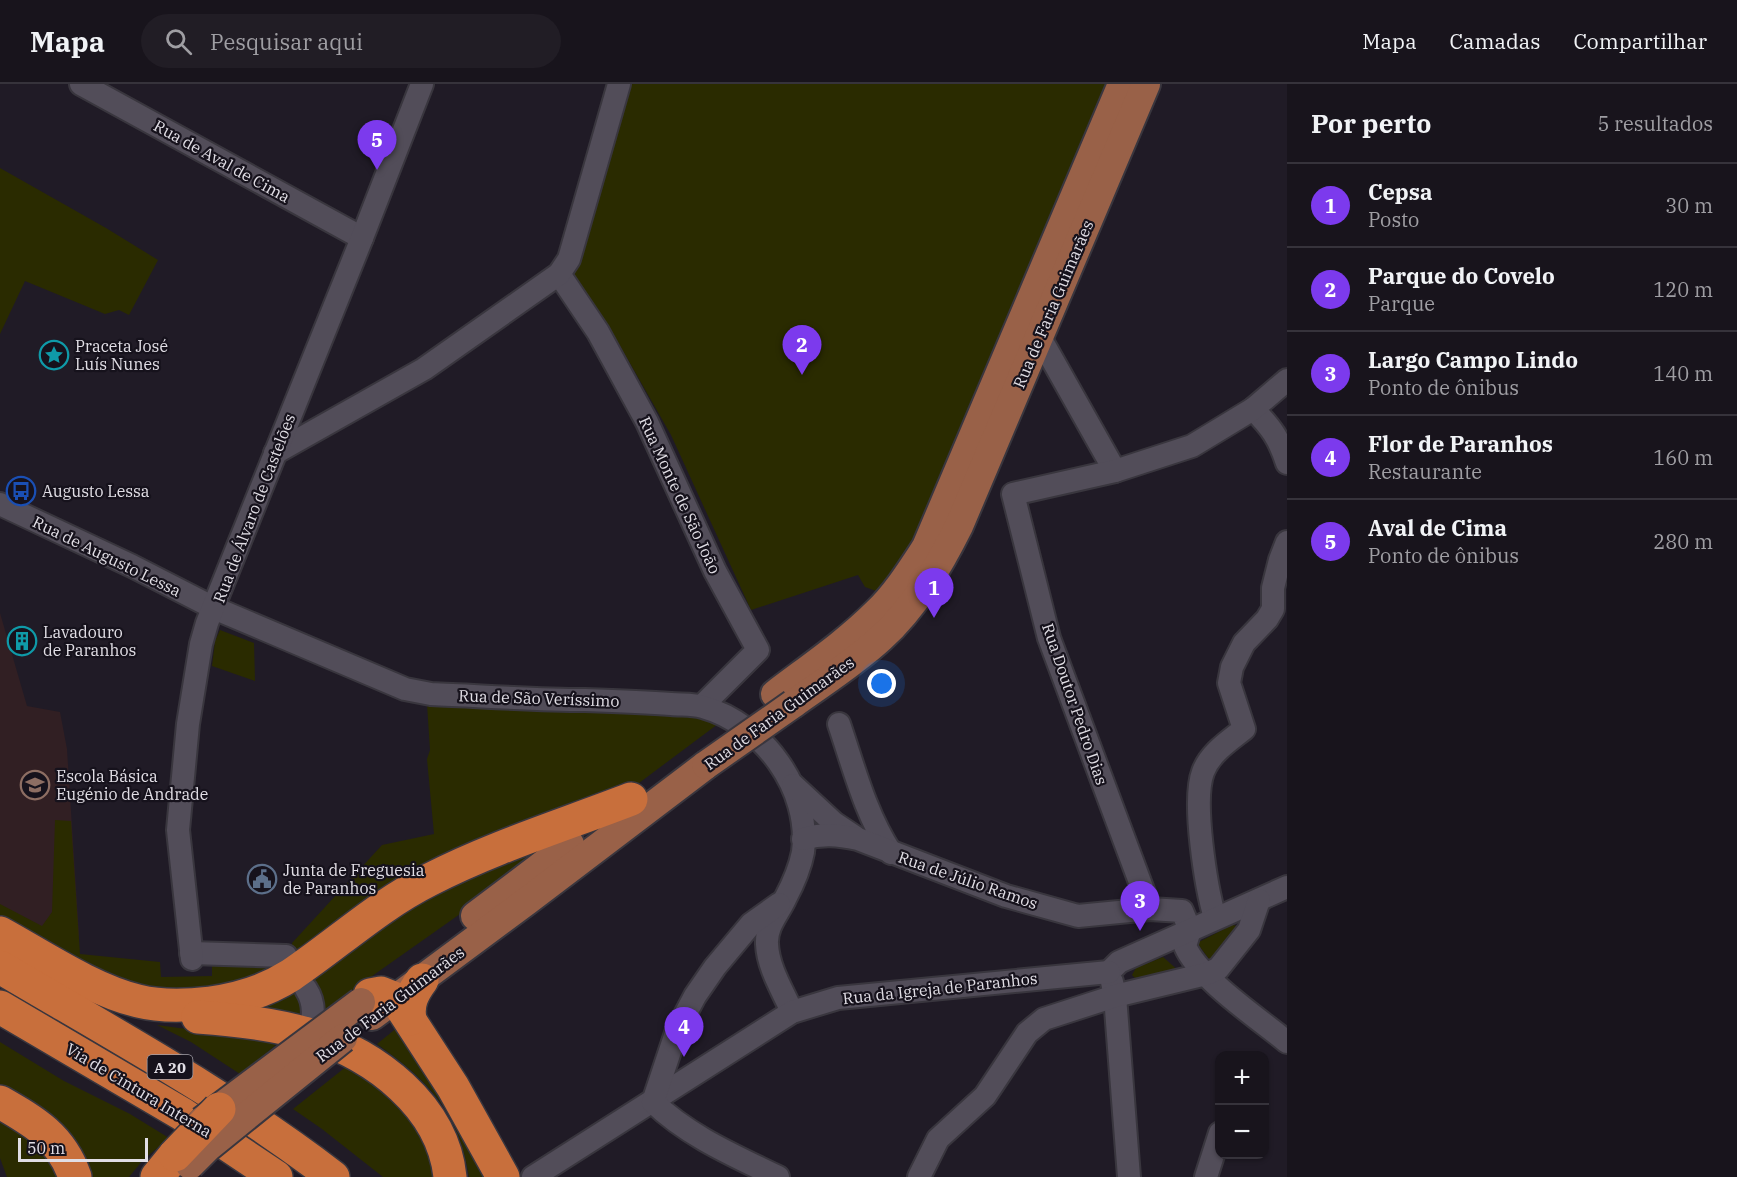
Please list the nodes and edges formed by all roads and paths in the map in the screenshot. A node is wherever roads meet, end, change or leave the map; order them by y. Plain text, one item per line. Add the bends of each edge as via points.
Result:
1 (81, 84) edge
2 (422, 84) edge
3 (619, 84) edge
4 (1122, 84) edge
5 (1146, 84) edge
6 (362, 238) junction
7 (560, 274) junction
8 (1039, 336) junction
9 (1287, 380) edge
10 (1252, 409) junction
11 (275, 453) junction
12 (1287, 463) edge
13 (1114, 471) junction
14 (0, 504) edge
15 (1287, 542) edge
16 (214, 608) junction
17 (784, 699) junction
18 (702, 706) junction
19 (839, 724) dead end
20 (700, 759) junction
21 (791, 783) junction
22 (631, 799) junction
23 (803, 839) junction
24 (858, 839) junction
25 (891, 853) junction
26 (1287, 887) edge
27 (785, 900) junction
28 (1259, 900) junction
29 (1150, 909) junction
30 (1215, 918) junction
31 (1190, 930) junction
32 (0, 933) edge
33 (0, 944) edge
34 (286, 956) dead end
35 (0, 967) edge
36 (1109, 972) junction
37 (1206, 974) junction
38 (306, 989) dead end
39 (1115, 996) junction
40 (388, 1002) junction
41 (0, 1007) edge
42 (792, 1012) junction
43 (310, 1035) junction
44 (1287, 1042) edge
45 (0, 1102) edge
46 (653, 1102) junction
47 (219, 1108) joint
48 (1215, 1149) edge
49 (174, 1165) edge
50 (75, 1177) edge
51 (140, 1177) edge
52 (276, 1177) edge
53 (333, 1177) edge
54 (450, 1177) edge
55 (502, 1177) edge
56 (533, 1177) edge
57 (778, 1177) edge
58 (919, 1177) edge
59 (1129, 1177) edge
60 (1206, 1177) edge

1 - 6 street, Rua de Aval de Cima
2 - 6 street, Rua de Álvaro de Castelões
3 - 7 street via 569,259
4 - 17 main road, Rua de Faria Guimarães via 926,547 876,613
5 - 8 main road, Rua de Faria Guimarães
6 - 11 street, Rua de Álvaro de Castelões
7 - 11 street via 424,369
7 - 18 street, Rua Monte de São João via 598,332 647,422 715,571 758,650
8 - 13 street
8 - 17 main road, Rua de Faria Guimarães via 959,526 921,592 882,638
9 - 10 street
10 - 12 street via 1272,428
10 - 13 street via 1191,446
11 - 16 street, Rua de Álvaro de Castelões
13 - 29 street, Rua Doutor Pedro Dias via 1013,494 1049,638
14 - 16 street, Rua de Augusto Lessa
15 - 30 street via 1273,588 1273,609 1244,643 1232,667 1229,683 1244,729 1211,758 1199,787 1206,874
16 - 18 street, Rua de São Veríssimo via 418,693
16 - 34 street, Rua de Álvaro de Castelões via 201,644 188,724 178,830 191,956
17 - 20 main road, Rua de Faria Guimarães, bridge
18 - 21 street, Rua de São Veríssimo via 741,724 768,751
19 - 25 street via 867,808
20 - 22 main road, Rua de Faria Guimarães
20 - 40 main road, Rua de Faria Guimarães
21 - 23 street, Rua de São Veríssimo
21 - 24 street, Rua de Júlio Ramos via 834,823
22 - 32 highway via 428,880 289,976 250,995 228,1000 182,1006 123,997
22 - 40 main road, Rua de Faria Guimarães
23 - 24 street, Rua de Júlio Ramos via 835,834
23 - 27 street via 798,872
24 - 25 street, Rua de Júlio Ramos
25 - 29 street, Rua de Júlio Ramos via 1006,896 1078,916
26 - 28 street
27 - 42 street via 771,922 767,943 773,970
27 - 46 street via 751,924 695,996 677,1030
28 - 30 street
28 - 37 street via 1249,930 1218,969
29 - 31 street via 1182,911
30 - 31 street
31 - 36 street via 1119,962
31 - 37 street via 1185,946
33 - 43 highway via 102,998 130,1008 278,1026
35 - 53 highway, A 20 via 195,1082 273,1132
36 - 39 street
36 - 42 street, Rua da Igreja de Paranhos via 838,998
37 - 39 street
37 - 44 street
38 - 43 street via 313,1008
39 - 58 street via 1044,1019 1032,1027 985,1096 938,1139
39 - 59 street
40 - 47 main road, Rua de Faria Guimarães, bridge
40 - 49 main road, Rua de Faria Guimarães, bridge via 208,1147
40 - 55 highway via 470,1117
41 - 52 highway, Via de Cintura Interna / A 20 via 182,1114
42 - 46 street, Rua da Igreja de Paranhos
43 - 54 highway via 361,1058 414,1098 445,1147
45 - 50 highway via 50,1135 63,1150
46 - 56 street, Rua da Igreja de Paranhos
46 - 57 street via 671,1120
47 - 49 highway, bridge
48 - 60 street
49 - 51 main road, Rua de Faria Guimarães

